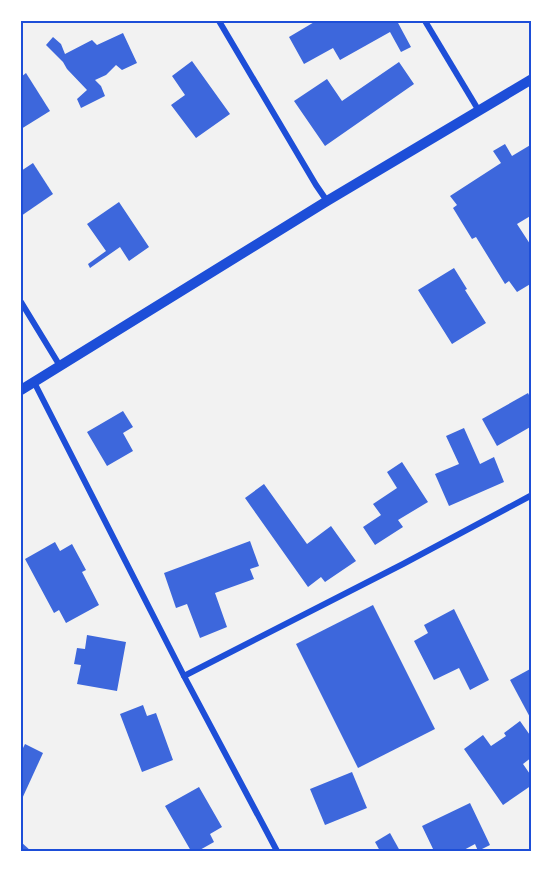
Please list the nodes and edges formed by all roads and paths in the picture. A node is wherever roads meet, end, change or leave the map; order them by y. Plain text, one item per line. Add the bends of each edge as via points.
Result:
1 (219, 21) edge
2 (425, 21) edge
3 (532, 79) edge
4 (478, 111) junction
5 (327, 201) junction
6 (21, 302) edge
7 (60, 366) junction
8 (34, 382) junction
9 (21, 390) edge
10 (532, 495) edge
11 (184, 676) junction
12 (277, 851) edge

1 - 5 street
2 - 4 street
3 - 4 street
4 - 5 street
5 - 7 street
6 - 7 street
7 - 8 street
8 - 9 street
8 - 11 street
10 - 11 street
11 - 12 street

